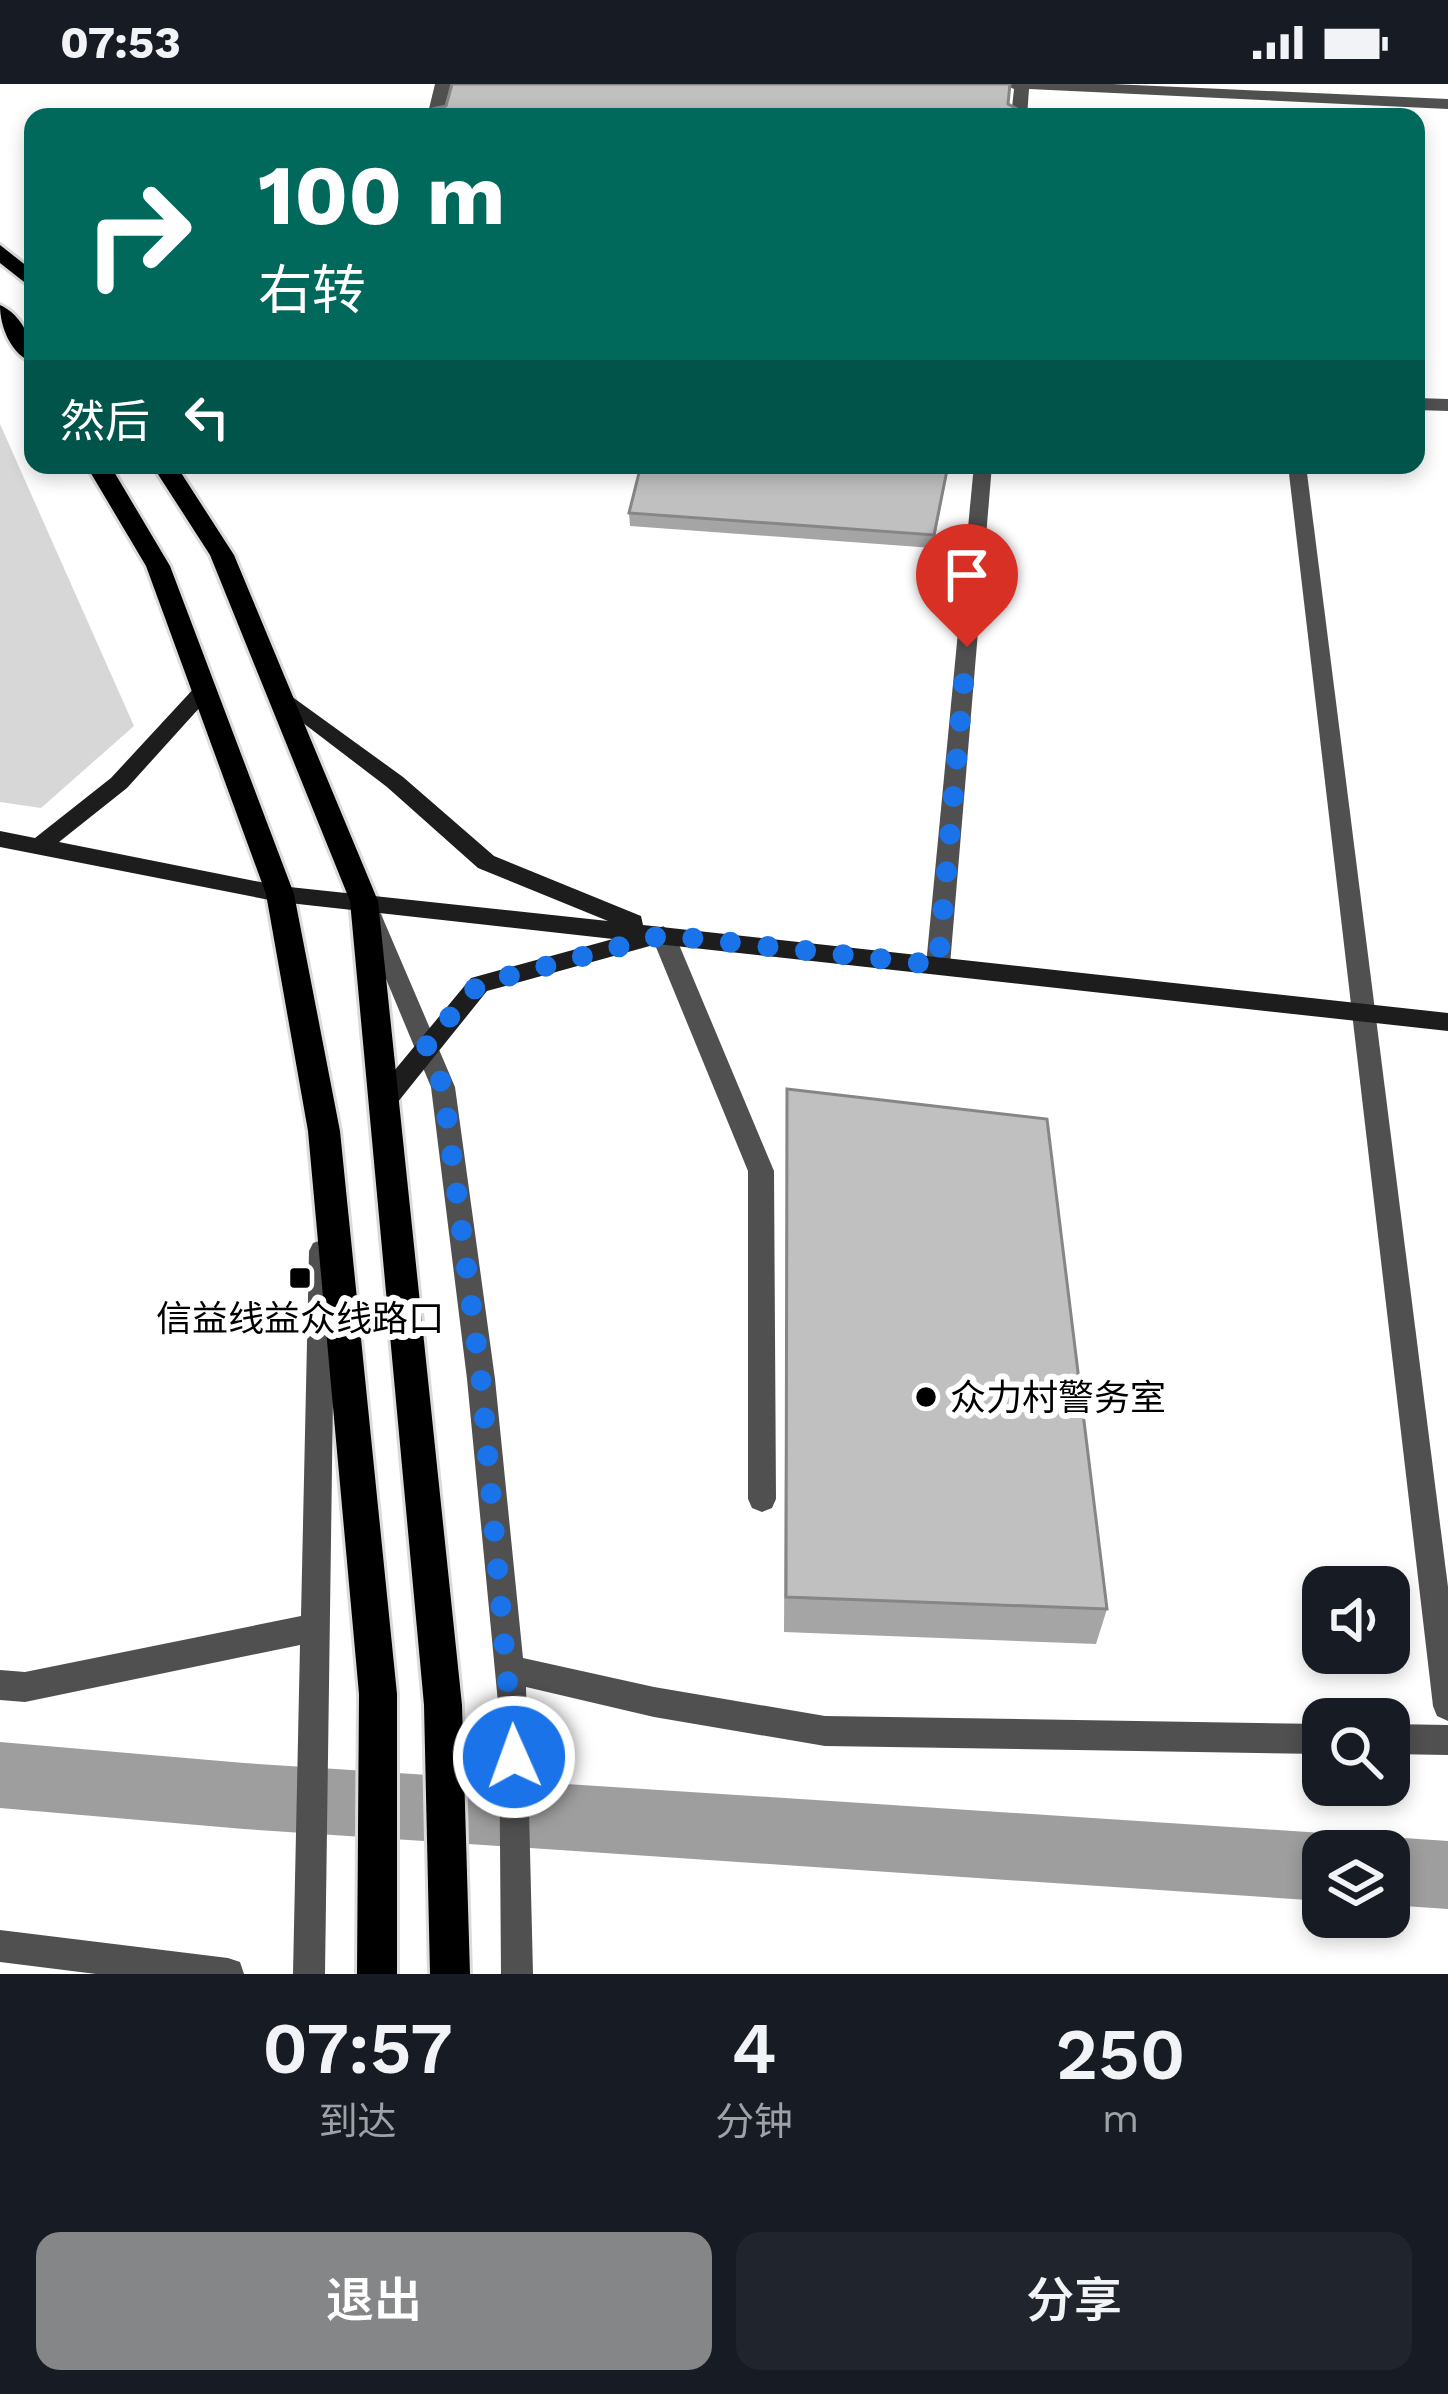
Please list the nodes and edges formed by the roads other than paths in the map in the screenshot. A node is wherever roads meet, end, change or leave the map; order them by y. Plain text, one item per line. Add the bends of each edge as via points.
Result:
1 (1011, 84) edge
2 (1022, 84) edge
3 (1251, 88) edge
4 (1448, 104) edge
5 (0, 251) edge
6 (24, 274) edge
7 (0, 312) edge
8 (24, 344) edge
9 (103, 474) edge
10 (170, 474) edge
11 (982, 474) edge
12 (1298, 474) edge
13 (204, 690) junction
14 (280, 695) junction
15 (0, 839) edge
16 (42, 844) junction
17 (280, 894) junction
18 (364, 901) junction
19 (663, 935) junction
20 (938, 965) junction
21 (1364, 1013) junction
22 (1448, 1022) edge
23 (426, 1044) junction
24 (384, 1101) junction
25 (324, 1131) junction
26 (762, 1499) dead end
27 (317, 1627) junction
28 (510, 1669) junction
29 (0, 1685) edge
30 (1448, 1706) edge
31 (1302, 1739) edge
32 (1410, 1739) edge
33 (1448, 1740) edge
34 (0, 1946) edge
35 (450, 1973) edge
36 (228, 1974) edge
37 (309, 1974) edge
38 (377, 1974) edge
39 (517, 1974) edge

1 - 2 street
2 - 3 street
3 - 4 street
5 - 6 main road
7 - 8 main road
9 - 13 main road via 158,566
10 - 14 main road via 222,555
11 - 20 street
12 - 21 street
13 - 16 street via 119,783
13 - 17 main road
14 - 18 main road
14 - 19 street via 486,862
15 - 16 street
16 - 17 street
17 - 18 street
17 - 25 main road
18 - 19 street
18 - 23 street
18 - 24 main road
19 - 20 street
19 - 23 street via 479,984
19 - 26 street via 760,1171
20 - 21 street
21 - 22 street
21 - 30 street
23 - 24 street
23 - 28 street via 443,1087
24 - 35 main road via 443,1705
25 - 27 street
25 - 38 main road via 378,1694
27 - 29 street via 26,1688
27 - 37 street
28 - 31 street via 826,1731
28 - 39 street
32 - 33 street
34 - 36 street

